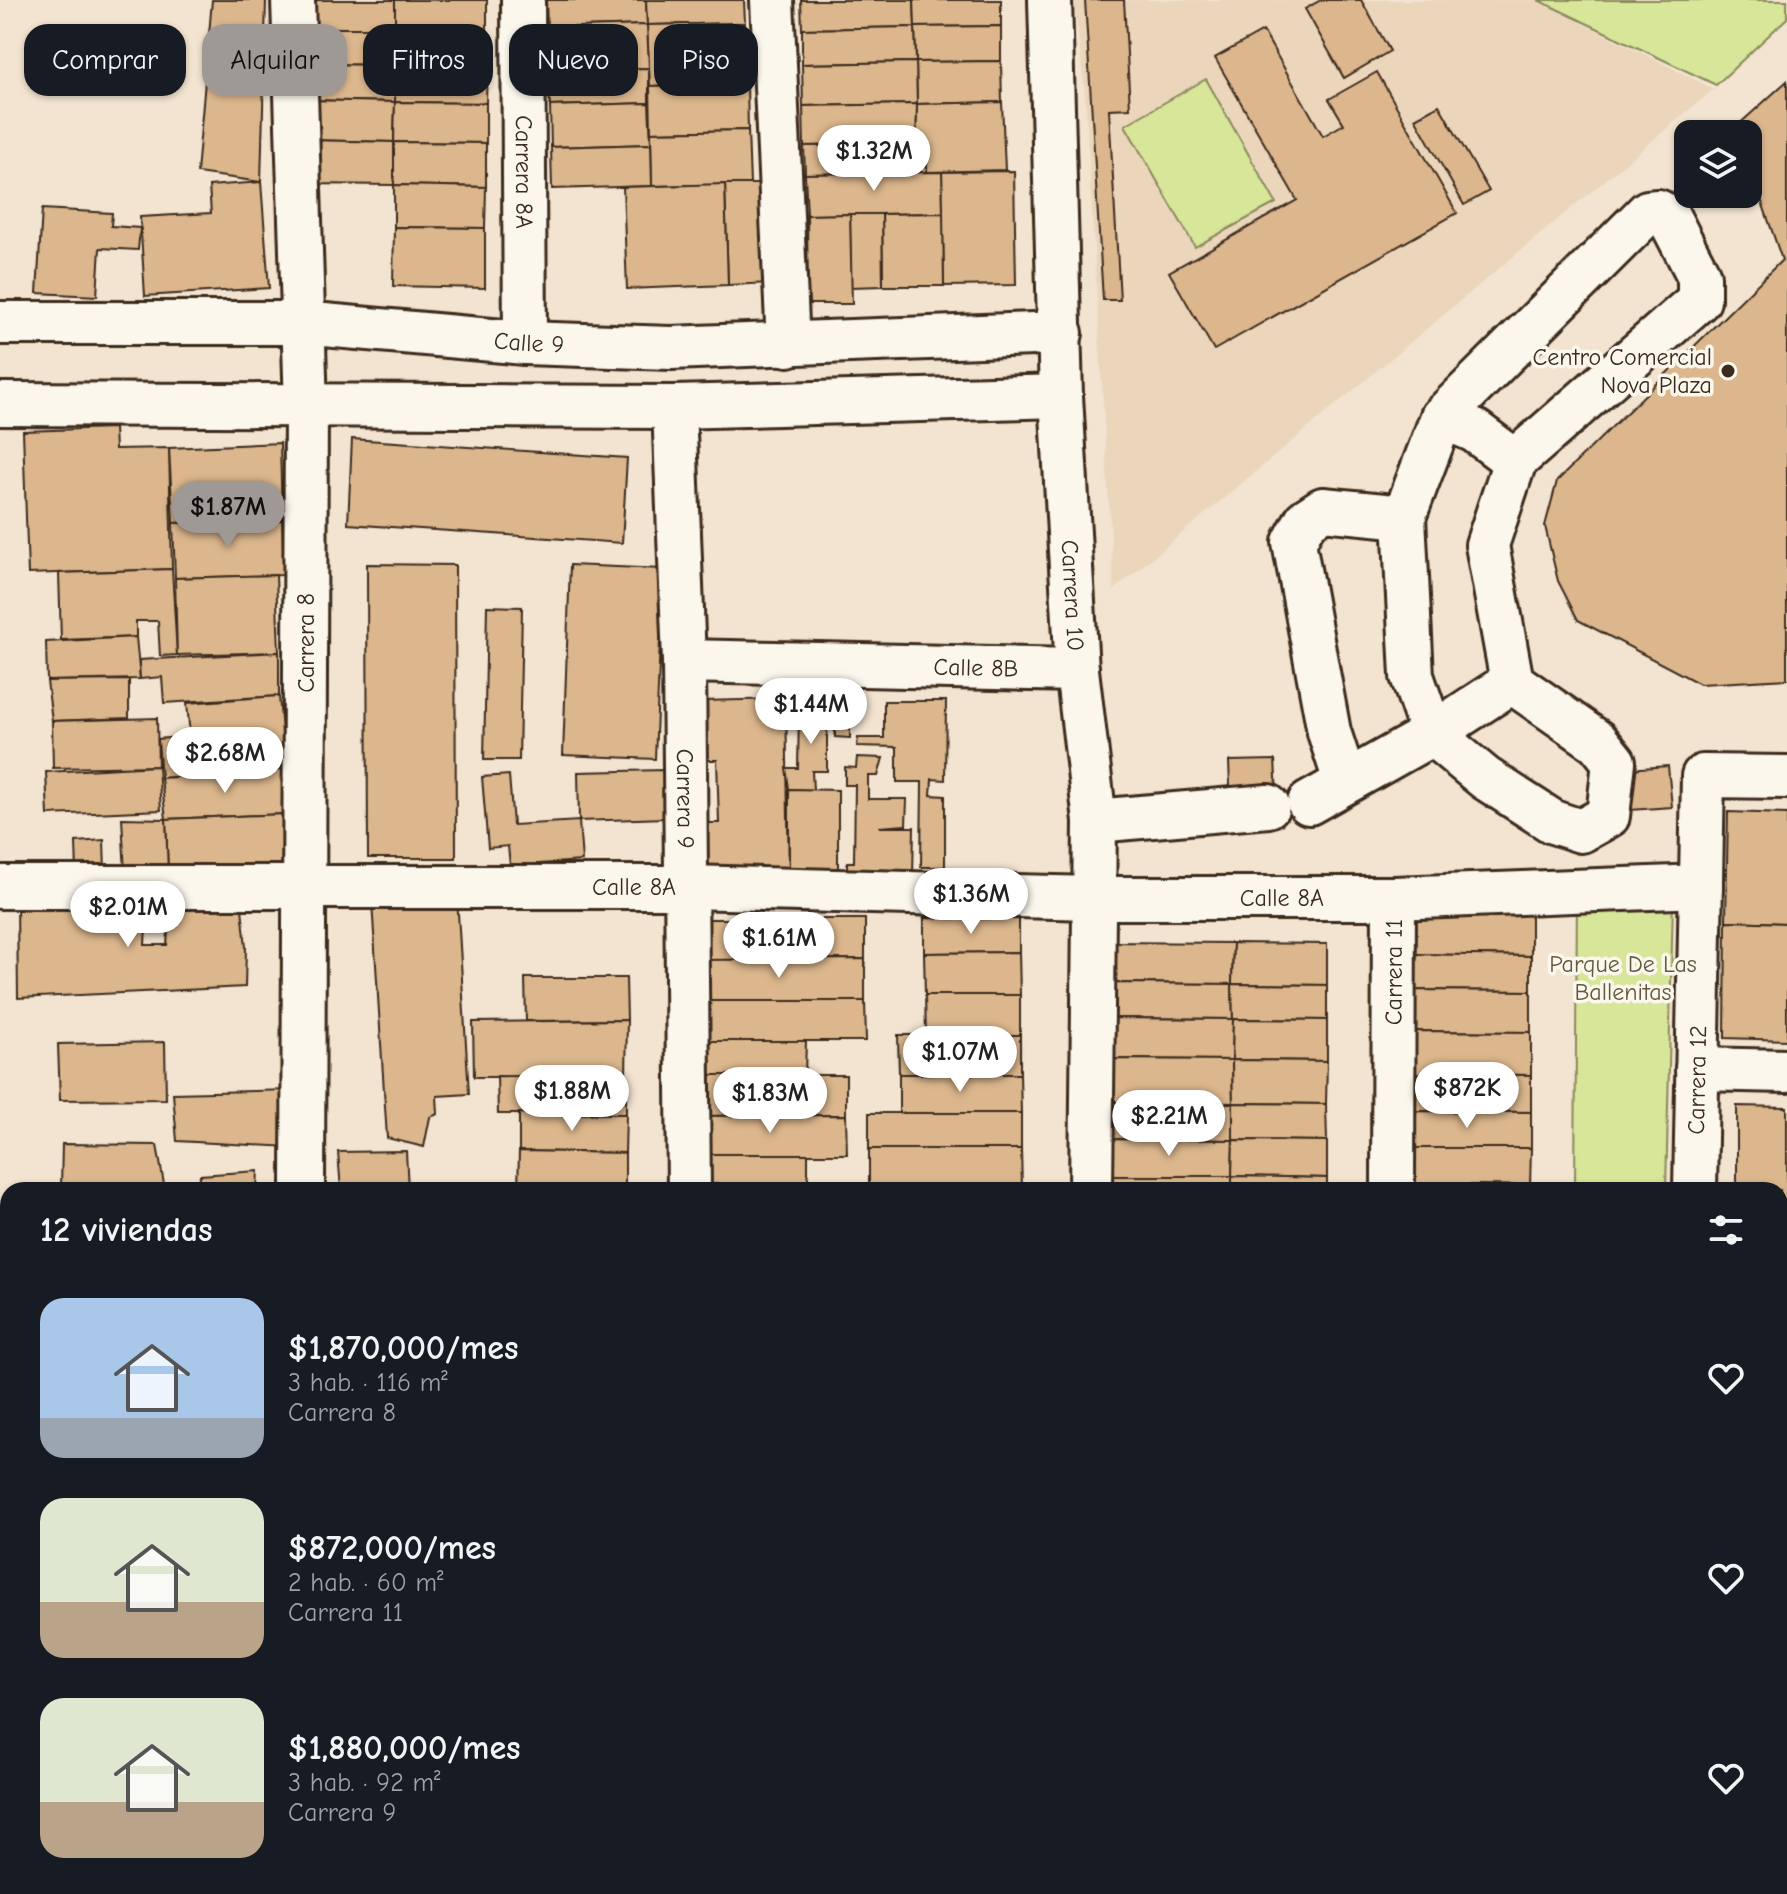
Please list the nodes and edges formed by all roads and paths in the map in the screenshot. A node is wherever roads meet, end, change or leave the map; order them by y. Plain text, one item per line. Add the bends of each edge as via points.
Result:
1 (293, 0) edge
2 (523, 0) edge
3 (772, 0) edge
4 (1050, 0) edge
5 (0, 323) edge
6 (302, 323) junction
7 (1061, 333) junction
8 (525, 343) junction
9 (788, 345) junction
10 (1061, 396) junction
11 (0, 404) edge
12 (306, 407) junction
13 (674, 407) junction
14 (1442, 417) junction
15 (1515, 461) junction
16 (1404, 517) junction
17 (684, 661) junction
18 (1077, 670) junction
19 (1512, 682) junction
20 (1432, 734) junction
21 (1787, 777) edge
22 (1345, 781) junction
23 (1309, 803) dead end
24 (1268, 806) dead end
25 (1095, 821) junction
26 (1701, 886) junction
27 (0, 887) edge
28 (306, 887) junction
29 (688, 887) junction
30 (1093, 898) junction
31 (1394, 898) junction
32 (1697, 1069) junction
33 (1787, 1071) edge
34 (303, 1182) edge
35 (689, 1182) edge
36 (1091, 1182) edge
37 (1393, 1182) edge
38 (1695, 1182) edge

1 - 6 street, Carrera 8
2 - 8 street, Carrera 8A
3 - 9 street
4 - 7 street, Carrera 10
5 - 6 street, Calle 9
6 - 8 street, Calle 9
6 - 12 street, Carrera 8
7 - 9 street, Calle 9
7 - 10 street, Carrera 10
8 - 9 street, Calle 9
10 - 13 street
10 - 18 street, Carrera 10
11 - 12 street
12 - 13 street
12 - 28 street, Carrera 8
13 - 17 street, Carrera 9
14 - 15 street via 1475,431
14 - 15 street via 1648,212 1668,216 1699,276 1699,300
14 - 16 street
15 - 19 street via 1487,545
16 - 20 street via 1412,676
16 - 22 street via 1323,509 1306,520 1294,542 1329,732
17 - 18 street, Calle 8B
17 - 29 street, Carrera 9
18 - 25 street, Carrera 10
19 - 20 street
19 - 20 street via 1598,742 1614,762 1608,816 1581,831 1553,822 1485,778
20 - 22 street
21 - 26 street, Carrera 12 via 1703,776
22 - 23 street
24 - 25 street
25 - 30 street, Carrera 10
26 - 31 street, Calle 8A
26 - 32 street, Carrera 12
27 - 28 street, Calle 8A
28 - 29 street, Calle 8A
28 - 34 street, Carrera 8
29 - 30 street, Calle 8A
29 - 35 street, Carrera 9
30 - 31 street, Calle 8A
30 - 36 street, Carrera 10
31 - 37 street, Carrera 11
32 - 33 street
32 - 38 street, Carrera 12

